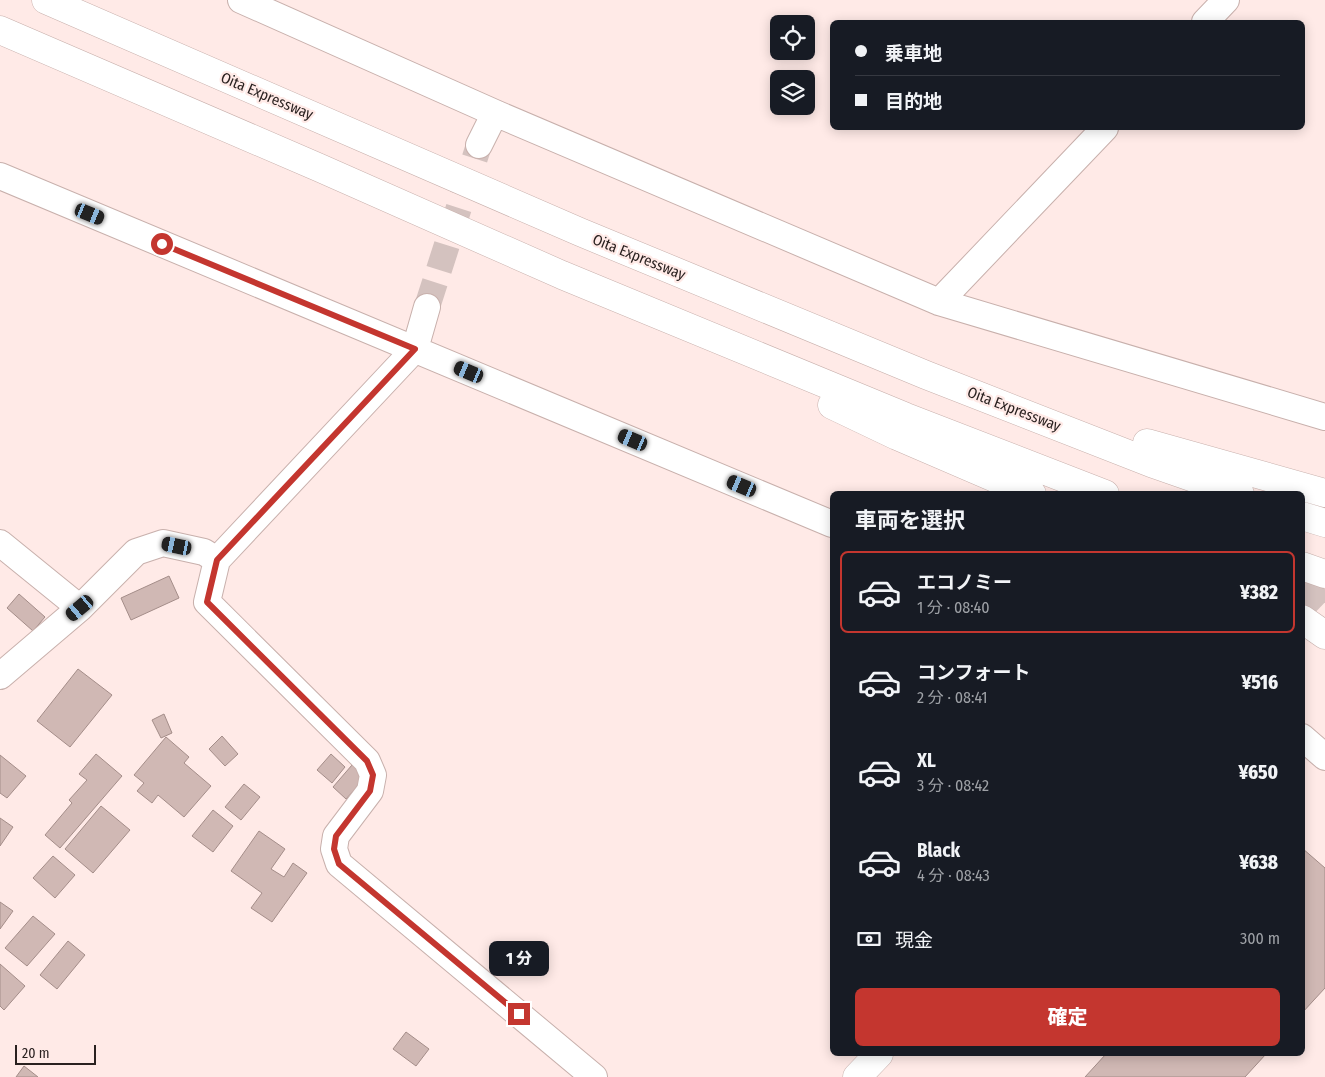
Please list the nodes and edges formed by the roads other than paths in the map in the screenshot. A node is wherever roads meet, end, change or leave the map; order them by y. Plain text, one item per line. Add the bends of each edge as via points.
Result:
1 (46, 0) edge
2 (241, 0) edge
3 (1226, 0) edge
4 (1207, 20) edge
5 (0, 30) edge
6 (495, 112) junction
7 (1103, 130) edge
8 (479, 145) tunnel mouth
9 (0, 176) edge
10 (562, 275) junction
11 (939, 302) junction
12 (427, 307) tunnel mouth
13 (415, 349) junction
14 (926, 375) junction
15 (1325, 417) edge
16 (1025, 491) edge
17 (1096, 491) edge
18 (1231, 491) edge
19 (1325, 493) edge
20 (1305, 517) edge
21 (830, 523) edge
22 (1325, 524) edge
23 (0, 543) edge
24 (217, 560) junction
25 (1305, 567) edge
26 (1325, 574) edge
27 (80, 608) junction
28 (1305, 621) edge
29 (1325, 635) edge
30 (0, 676) edge
31 (1305, 740) edge
32 (1325, 757) edge
33 (877, 1056) edge
34 (594, 1077) edge
35 (857, 1077) edge

1 - 14 main road, Oita Expressway via 580,232
2 - 6 street
3 - 4 street
5 - 10 main road
6 - 8 street
6 - 11 street
7 - 11 street
9 - 13 street
10 - 16 main road via 896,436
10 - 17 main road via 906,417
11 - 15 street
12 - 13 street
13 - 21 street
13 - 24 street
14 - 18 main road, Oita Expressway
14 - 19 main road
20 - 22 main road
23 - 27 street
24 - 27 street via 204,552 163,544 136,552
24 - 34 street via 207,602 367,761 373,775 370,791 336,836 334,849 339,864
25 - 26 main road
27 - 30 street
28 - 29 main road
31 - 32 street
33 - 35 main road

